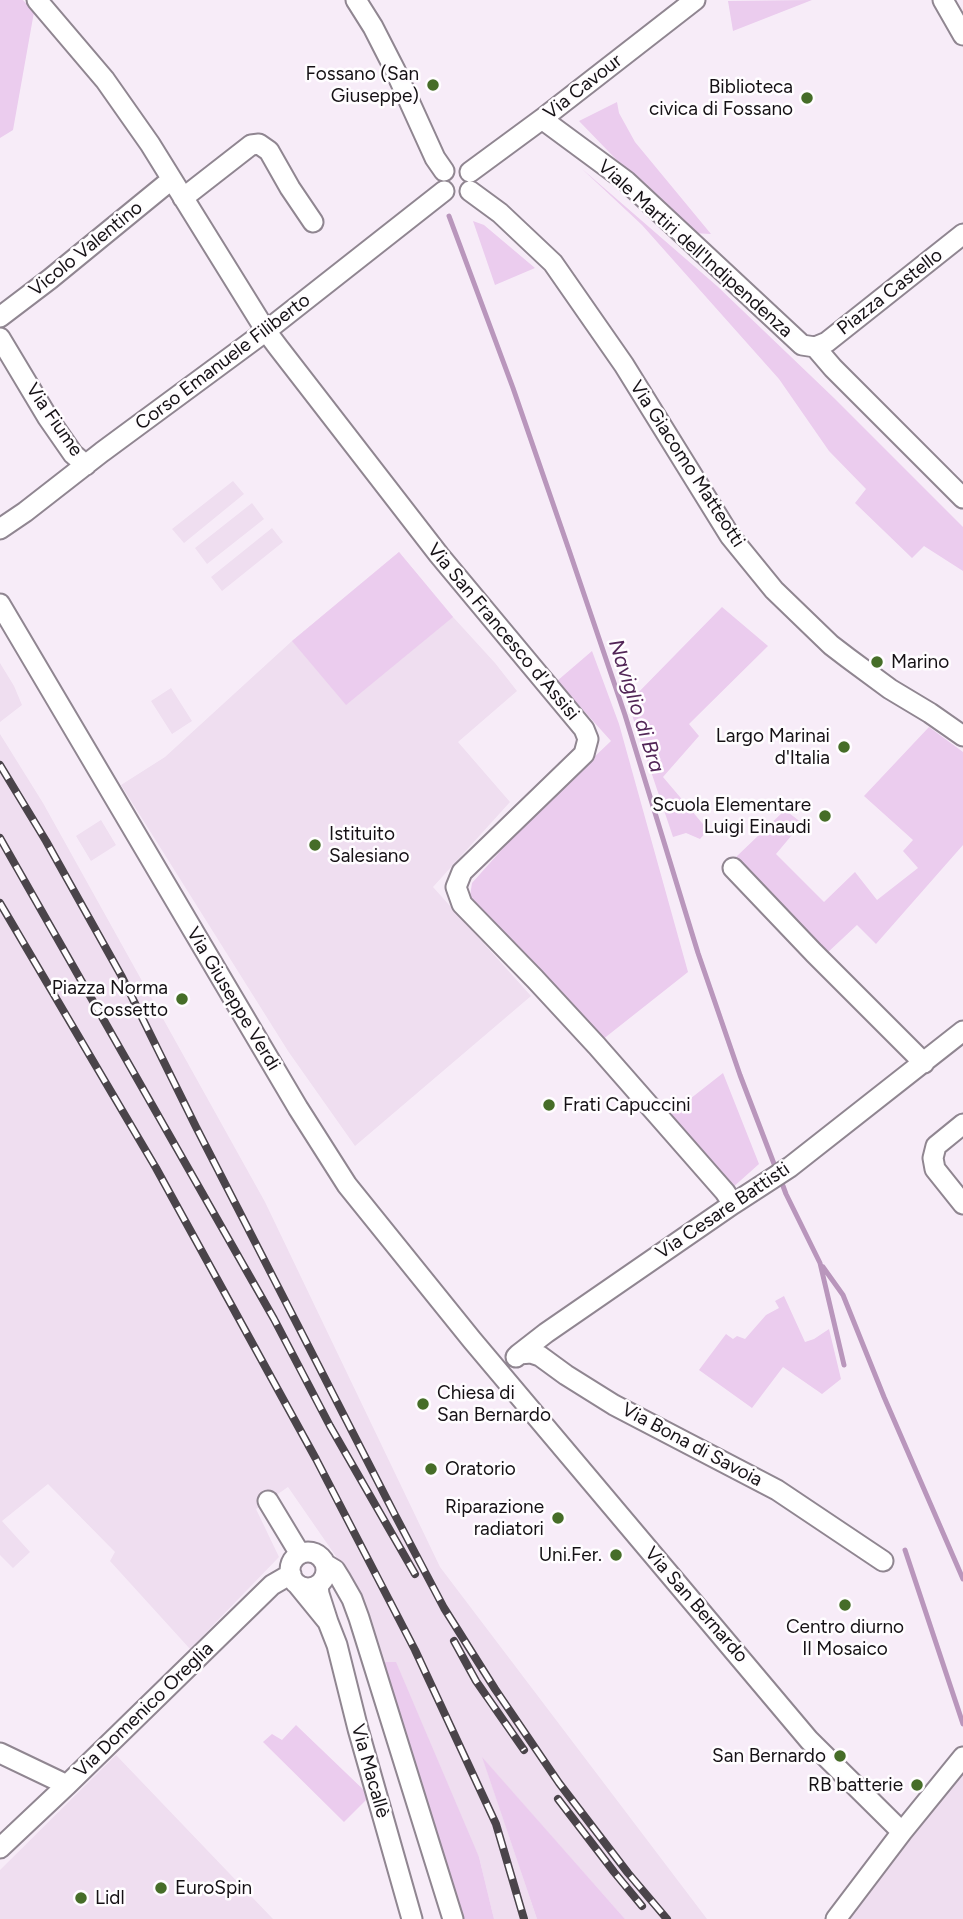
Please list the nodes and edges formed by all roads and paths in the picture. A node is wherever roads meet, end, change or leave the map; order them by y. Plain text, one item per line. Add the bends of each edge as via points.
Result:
1 (37, 0) edge
2 (356, 0) edge
3 (943, 0) edge
4 (690, 2) edge
5 (963, 35) edge
6 (542, 119) junction
7 (444, 171) junction
8 (171, 180) junction
9 (470, 181) junction
10 (444, 191) junction
11 (183, 198) junction
12 (313, 222) dead end
13 (963, 234) edge
14 (0, 317) edge
15 (266, 331) junction
16 (0, 338) edge
17 (815, 347) junction
18 (86, 464) junction
19 (963, 498) edge
20 (0, 528) edge
21 (0, 604) edge
22 (963, 736) edge
23 (733, 867) dead end
24 (963, 1031) edge
25 (924, 1063) junction
26 (963, 1124) edge
27 (733, 1204) junction
28 (963, 1204) edge
29 (519, 1354) junction
30 (499, 1370) junction
31 (268, 1500) dead end
32 (300, 1554) junction
33 (883, 1561) dead end
34 (325, 1564) junction
35 (294, 1579) junction
36 (318, 1585) junction
37 (328, 1622) junction
38 (0, 1752) edge
39 (963, 1757) edge
40 (67, 1785) junction
41 (902, 1832) junction
42 (0, 1848) edge
43 (412, 1919) edge
44 (453, 1919) edge
45 (836, 1919) edge

1 - 8 street, Via San Francesco d'Assisi via 105,80
2 - 7 street
3 - 5 street
4 - 6 street, Via Cavour
6 - 9 street, Via Cavour via 484,163
6 - 17 street, Viale Martiri dell'Indipendenza via 626,181 802,345
7 - 9 street via 462,166
7 - 10 street via 440,181
8 - 11 street, Via San Francesco d'Assisi
8 - 14 street, Vicolo Valentino
9 - 10 street via 457,197
9 - 22 street, Via Giacomo Matteotti via 553,263 624,365 730,536 774,590 839,652
10 - 15 street, Corso Emanuele Filiberto
11 - 12 street via 251,145 259,144
11 - 15 street, Via San Francesco d'Assisi
13 - 17 street, Piazza Castello
15 - 18 street, Corso Emanuele Filiberto
15 - 27 street, Via San Francesco d'Assisi via 588,739 584,754 462,872 456,887 461,904 597,1046
16 - 18 street, Via Fiume via 48,418 73,454
17 - 19 street, Viale Martiri dell'Indipendenza
18 - 20 street, Corso Emanuele Filiberto
21 - 30 street, Via Giuseppe Verdi via 347,1185
23 - 25 street
24 - 25 street, Via Cesare Battisti
25 - 27 street, Via Cesare Battisti
26 - 28 street via 936,1146 933,1158 935,1169
27 - 29 street, Via Cesare Battisti
29 - 30 street
29 - 33 street, Via Bona di Savoia via 540,1356 614,1405 777,1490
30 - 41 street, Via San Bernardo via 809,1740
31 - 32 street
32 - 34 street via 312,1552
32 - 35 street via 292,1563
34 - 36 street via 326,1573
34 - 44 street via 335,1570 359,1618
35 - 36 street via 307,1588
35 - 37 street, Via Macallè
35 - 40 street, Via Domenico Oreglia via 272,1585
36 - 37 street, Via Macallè
37 - 43 street, Via Macallè
38 - 40 street
39 - 41 street
40 - 42 street, Via Domenico Oreglia
41 - 45 street

